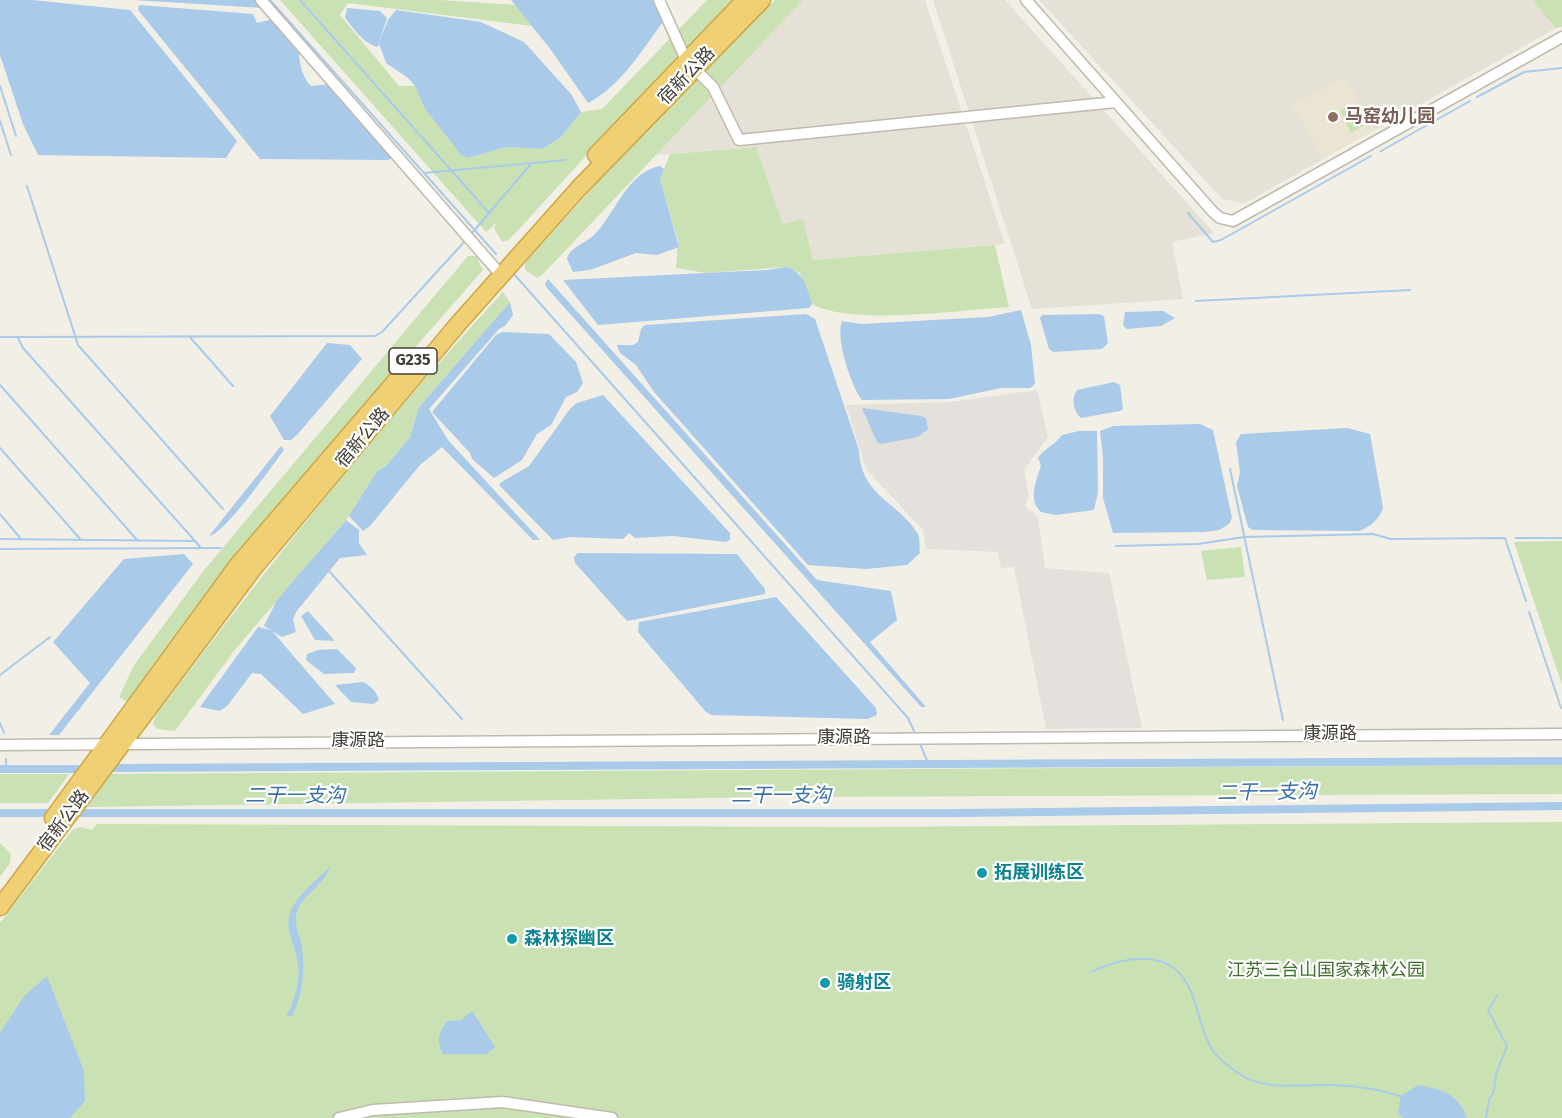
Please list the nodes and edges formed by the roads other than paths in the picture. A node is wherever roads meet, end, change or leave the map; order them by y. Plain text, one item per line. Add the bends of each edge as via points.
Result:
1 (261, 0) edge
2 (658, 0) edge
3 (745, 0) edge
4 (762, 0) edge
5 (1026, 0) edge
6 (1562, 37) edge
7 (690, 64) junction
8 (1116, 102) junction
9 (498, 271) junction
10 (1562, 734) edge
11 (125, 742) junction
12 (108, 744) junction
13 (0, 745) edge
14 (99, 765) junction
15 (61, 817) junction
16 (0, 890) edge
17 (0, 907) edge
18 (339, 1118) edge
19 (612, 1118) edge

1 - 9 street
2 - 7 street
3 - 7 highway, 宿新公路 / G235
4 - 7 highway, 宿新公路
5 - 8 street
6 - 8 street via 1233,221 1213,212
7 - 8 street via 713,87 739,140
7 - 9 highway, 宿新公路 / G235
9 - 11 highway, 宿新公路 via 253,569
9 - 12 highway, 宿新公路 / G235 via 237,567
10 - 11 street, 康源路
11 - 12 street, 康源路
11 - 14 highway, 宿新公路
12 - 13 street
12 - 14 highway, 宿新公路 / G235
14 - 15 highway, 宿新公路
15 - 16 highway, 宿新公路
15 - 17 highway, 宿新公路
18 - 19 street via 373,1110 503,1102

